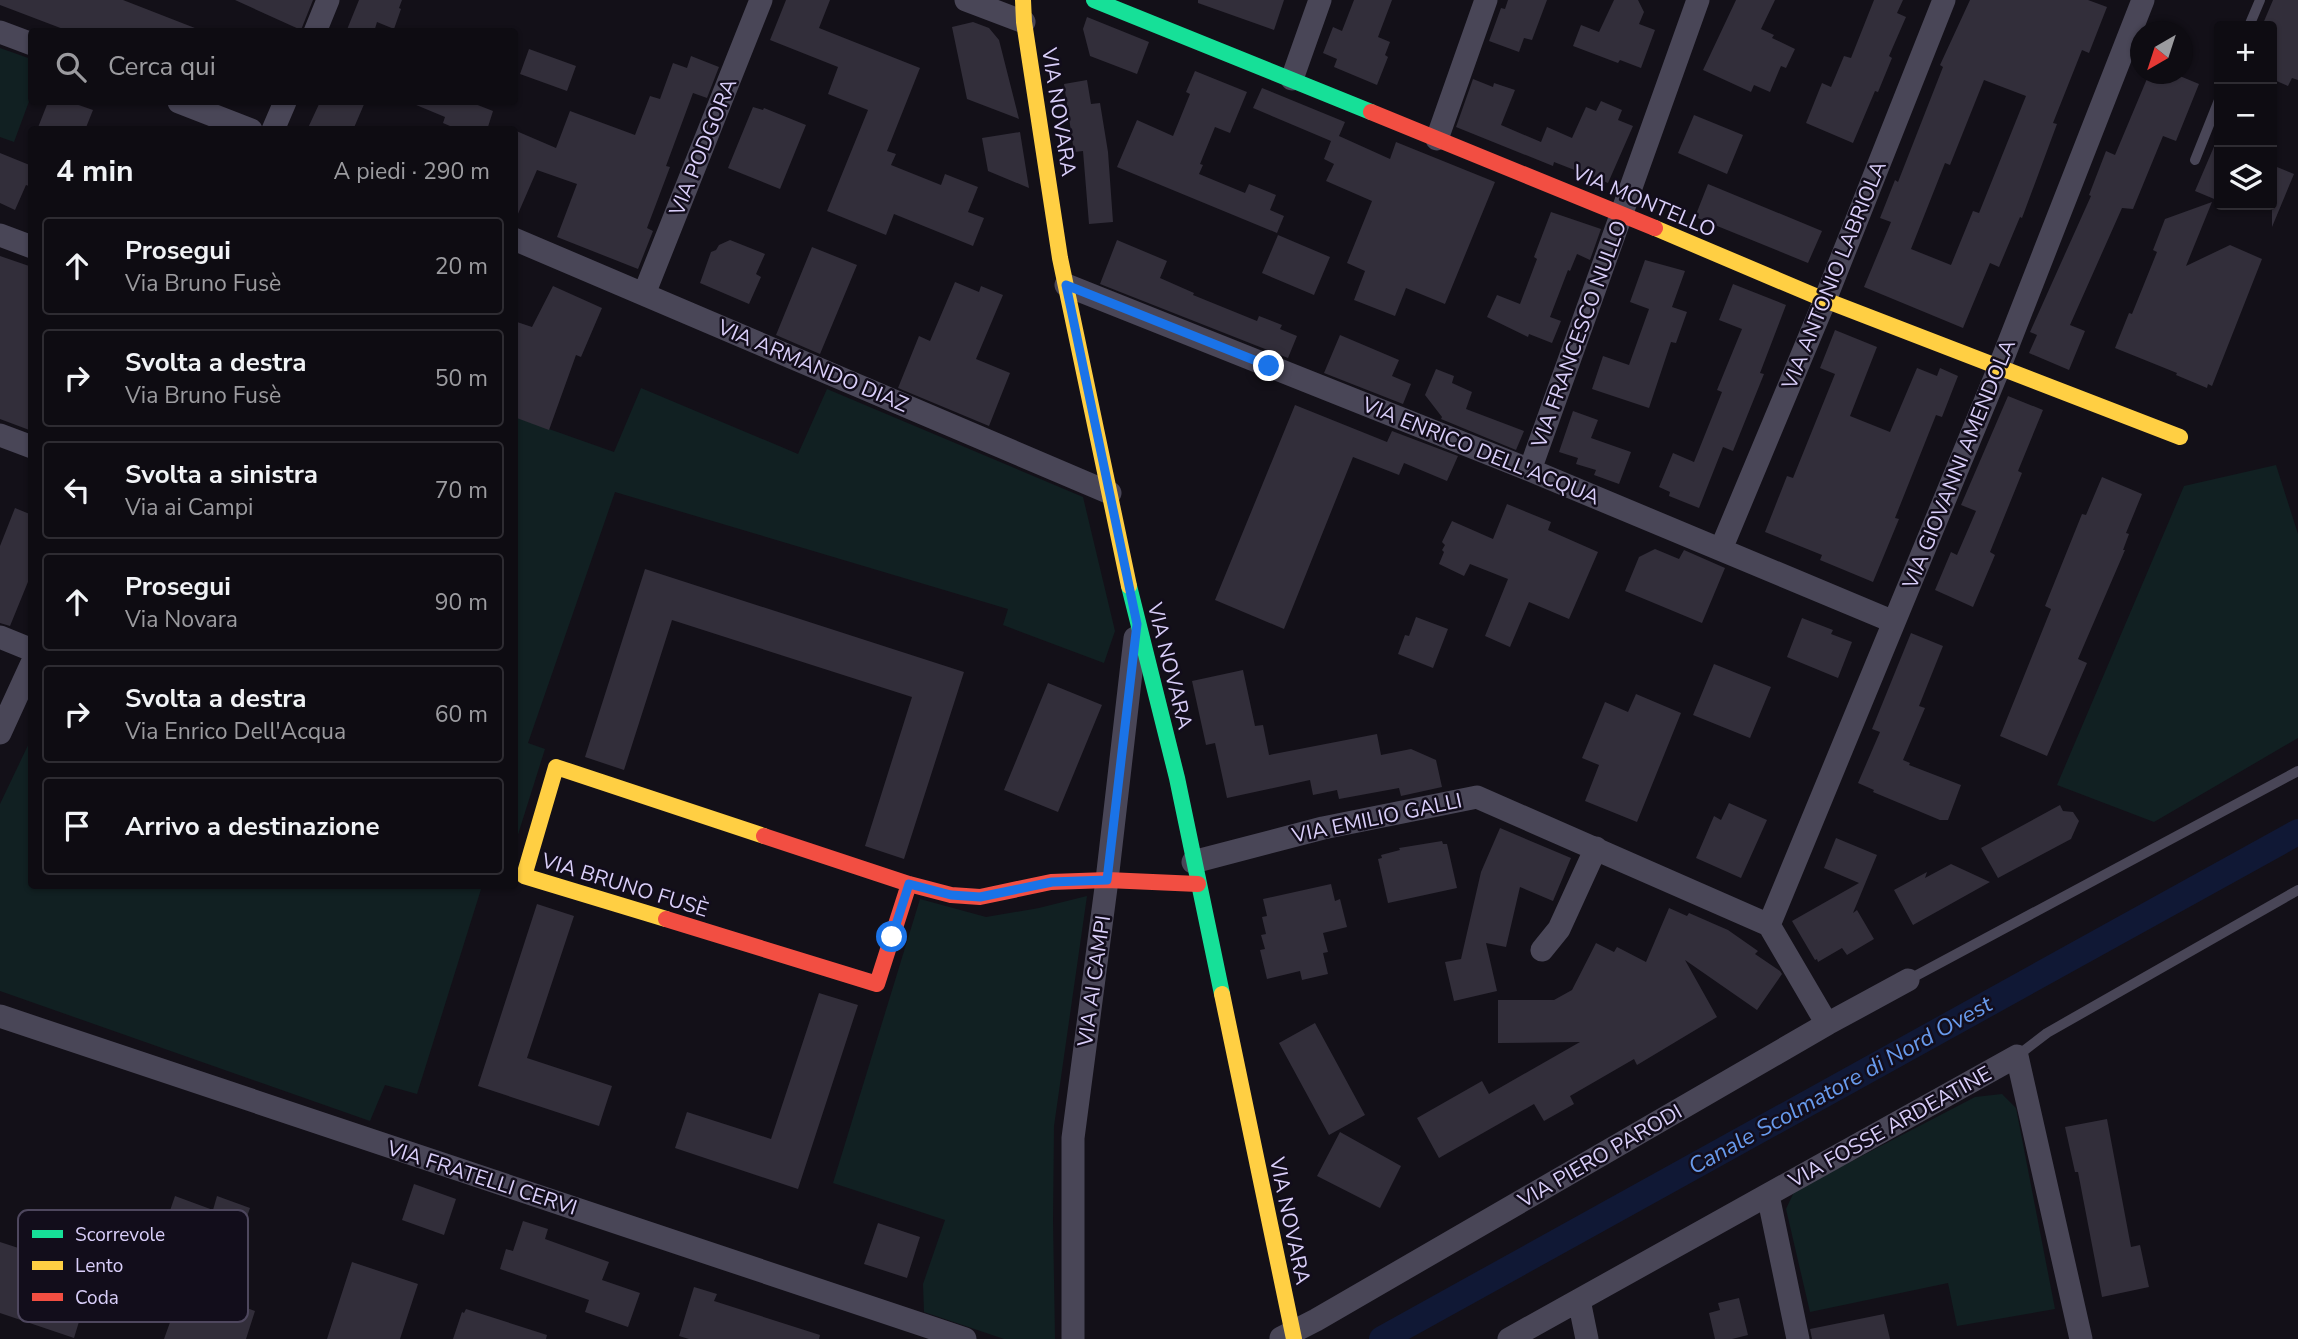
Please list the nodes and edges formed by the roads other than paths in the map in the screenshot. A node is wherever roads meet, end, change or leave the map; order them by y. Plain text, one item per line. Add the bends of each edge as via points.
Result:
1 (328, 0) edge
2 (761, 0) edge
3 (966, 0) edge
4 (1094, 0) edge
5 (1320, 0) edge
6 (1486, 0) edge
7 (1698, 0) edge
8 (1944, 0) edge
9 (2143, 0) edge
10 (2260, 0) edge
11 (1023, 11) edge
12 (2251, 21) edge
13 (317, 28) edge
14 (0, 32) edge
15 (28, 42) edge
16 (1292, 79) junction
17 (187, 105) edge
18 (284, 105) edge
19 (2214, 112) edge
20 (241, 126) edge
21 (275, 126) edge
22 (1437, 139) junction
23 (2195, 160) dead end
24 (1622, 214) junction
25 (0, 235) edge
26 (518, 241) edge
27 (28, 246) edge
28 (1066, 285) junction
29 (644, 294) junction
30 (1825, 300) junction
31 (1999, 368) junction
32 (0, 435) edge
33 (2180, 437) dead end
34 (28, 446) edge
35 (1530, 470) junction
36 (1110, 493) junction
37 (1721, 550) junction
38 (1895, 622) junction
39 (1137, 624) junction
40 (0, 637) edge
41 (28, 648) edge
42 (28, 672) edge
43 (0, 733) edge
44 (2298, 771) edge
45 (1596, 848) junction
46 (1196, 873) junction
47 (1107, 880) junction
48 (909, 884) junction
49 (2298, 890) edge
50 (1769, 925) junction
51 (1542, 950) dead end
52 (1908, 980) joint
53 (0, 1016) edge
54 (1827, 1024) junction
55 (2017, 1056) junction
56 (1768, 1195) junction
57 (1579, 1300) junction
58 (1288, 1337) edge
59 (965, 1339) edge
60 (1073, 1339) edge
61 (1509, 1339) edge
62 (1587, 1339) edge
63 (1798, 1339) edge
64 (2081, 1339) edge

1 - 13 street
2 - 29 street, VIA PODGORA
3 - 11 street
4 - 16 street, VIA MONTELLO
5 - 16 street
6 - 22 street
7 - 24 street, VIA FRANCESCO NULLO
8 - 30 street, VIA ANTONIO LABRIOLA
9 - 31 street, VIA GIOVANNI AMENDOLA
10 - 12 lane
11 - 28 street, VIA NOVARA
14 - 15 street
16 - 22 street, VIA MONTELLO
17 - 20 street
18 - 21 street
19 - 23 lane
22 - 24 street, VIA MONTELLO
24 - 30 street, VIA MONTELLO
24 - 35 street, VIA FRANCESCO NULLO
25 - 27 street
26 - 29 street, VIA ARMANDO DIAZ
28 - 35 street, VIA ENRICO DELL'ACQUA
28 - 36 street, VIA NOVARA
29 - 36 street, VIA ARMANDO DIAZ
30 - 31 street, VIA MONTELLO
30 - 37 street, VIA ANTONIO LABRIOLA
31 - 33 street, VIA MONTELLO
31 - 38 street, VIA GIOVANNI AMENDOLA
32 - 34 street
35 - 37 street, VIA ENRICO DELL'ACQUA
36 - 39 street, VIA NOVARA
37 - 38 street, VIA ENRICO DELL'ACQUA
38 - 50 street, VIA GIOVANNI AMENDOLA
39 - 46 street, VIA NOVARA
39 - 47 street, VIA AI CAMPI
40 - 41 street
42 - 43 street
44 - 52 lane
45 - 46 street, VIA EMILIO GALLI via 1477,797 1323,828
45 - 50 street, VIA EMILIO GALLI
45 - 51 street via 1559,929
46 - 47 street, VIA BRUNO FUSÈ
46 - 58 street, VIA NOVARA
47 - 48 street, VIA BRUNO FUSÈ via 1052,882 980,897
47 - 60 street, VIA AI CAMPI via 1073,1138
48 - 48 street, VIA BRUNO FUSÈ via 556,767 524,876 877,984
49 - 55 lane via 2047,1033
50 - 54 street
52 - 54 street, VIA PIERO PARODI
53 - 59 street, VIA FRATELLI CERVI
54 - 58 street, VIA PIERO PARODI
55 - 56 street, VIA FOSSE ARDEATINE
55 - 64 street, VIA FOSSE ARDEATINE
56 - 57 street, VIA FOSSE ARDEATINE
56 - 63 street
57 - 61 street, VIA FOSSE ARDEATINE
57 - 62 street

